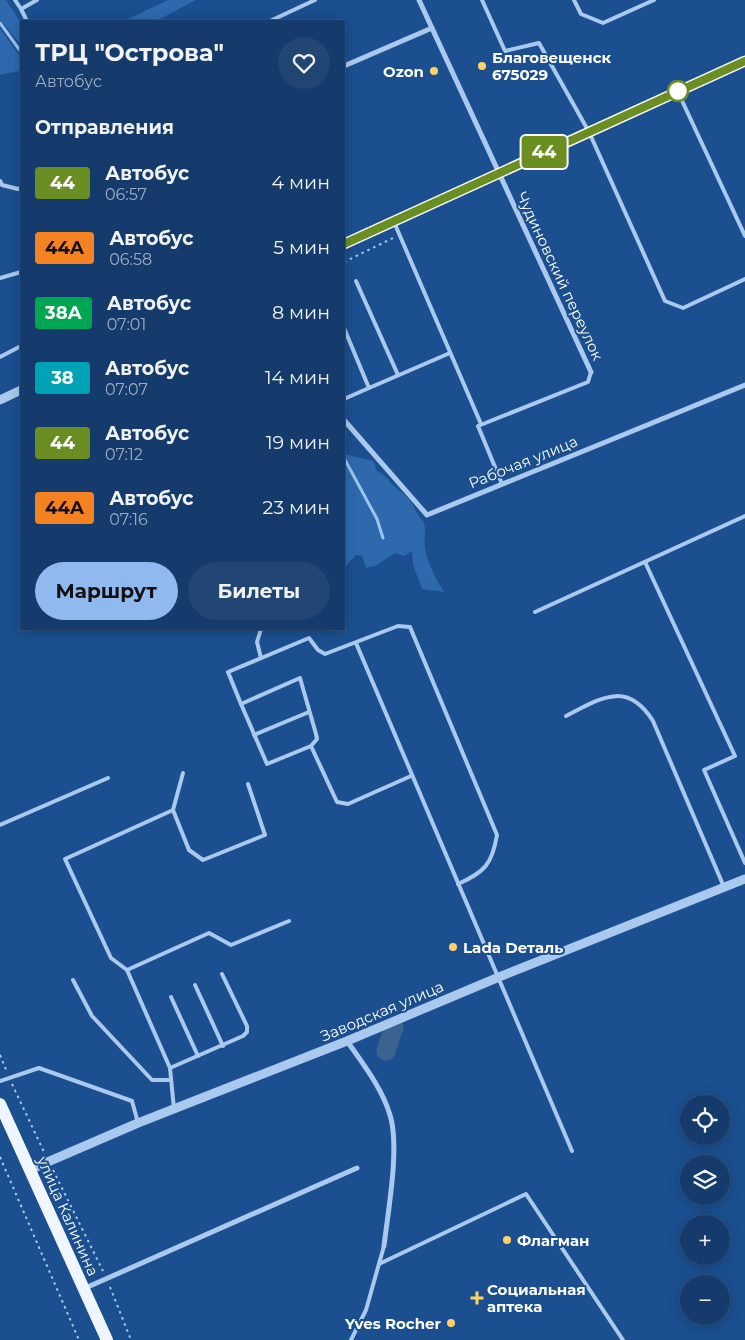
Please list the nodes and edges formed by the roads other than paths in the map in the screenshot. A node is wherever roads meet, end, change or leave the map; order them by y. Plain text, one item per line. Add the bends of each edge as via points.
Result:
1 (15, 0) edge
2 (38, 0) edge
3 (315, 0) edge
4 (419, 0) edge
5 (482, 0) edge
6 (574, 0) edge
7 (654, 0) edge
8 (20, 9) junction
9 (26, 20) edge
10 (272, 20) edge
11 (432, 28) junction
12 (745, 61) edge
13 (345, 66) edge
14 (678, 92) junction
15 (589, 132) junction
16 (499, 173) junction
17 (0, 181) edge
18 (19, 189) edge
19 (393, 221) junction
20 (745, 236) edge
21 (345, 244) edge
22 (20, 272) edge
23 (0, 278) edge
24 (745, 279) edge
25 (356, 282) dead end
26 (345, 330) edge
27 (20, 347) edge
28 (450, 353) junction
29 (0, 357) edge
30 (591, 372) joint
31 (398, 375) junction
32 (745, 384) edge
33 (369, 388) junction
34 (20, 390) edge
35 (345, 399) edge
36 (0, 400) edge
37 (345, 421) edge
38 (482, 424) junction
39 (502, 484) junction
40 (745, 516) edge
41 (645, 562) junction
42 (535, 612) dead end
43 (261, 630) edge
44 (356, 643) junction
45 (261, 658) junction
46 (241, 704) junction
47 (309, 712) junction
48 (566, 716) dead end
49 (254, 735) junction
50 (311, 746) junction
51 (183, 773) dead end
52 (411, 776) junction
53 (108, 778) dead end
54 (248, 784) dead end
55 (173, 810) junction
56 (0, 826) edge
57 (745, 863) edge
58 (745, 879) edge
59 (458, 884) junction
60 (724, 887) junction
61 (290, 921) dead end
62 (127, 970) junction
63 (222, 974) dead end
64 (499, 977) junction
65 (73, 980) dead end
66 (195, 985) dead end
67 (171, 996) dead end
68 (347, 1041) junction
69 (223, 1046) junction
70 (198, 1056) junction
71 (170, 1068) junction
72 (170, 1080) junction
73 (0, 1081) edge
74 (0, 1104) edge
75 (174, 1109) junction
76 (138, 1123) junction
77 (572, 1151) dead end
78 (357, 1168) dead end
79 (29, 1170) junction
80 (384, 1246) joint
81 (379, 1264) junction
82 (83, 1289) junction
83 (107, 1340) edge
84 (352, 1340) edge
85 (623, 1340) edge

1 - 8 lane
2 - 8 lane
3 - 10 lane
4 - 11 street, Чудиновский переулок
5 - 15 lane via 505,50 539,43
6 - 7 lane via 582,14 603,23
8 - 9 lane
11 - 13 street
11 - 16 street, Чудиновский переулок
12 - 14 street
14 - 15 street
14 - 20 lane
15 - 16 street
15 - 24 lane via 665,301 683,308
16 - 19 street
16 - 30 street, Чудиновский переулок
17 - 18 lane via 2,185
19 - 21 street
19 - 28 lane
22 - 23 lane
25 - 31 lane
26 - 33 lane
27 - 29 lane
28 - 31 lane
28 - 38 lane
30 - 38 lane via 588,382
31 - 33 lane
32 - 39 street, Рабочая улица
33 - 35 lane
34 - 36 street
37 - 39 street, Рабочая улица via 427,515
38 - 39 lane via 478,426
40 - 41 lane
41 - 42 lane
41 - 57 lane via 735,756 704,770
43 - 45 lane via 257,642
44 - 45 lane via 325,654 309,638
44 - 52 lane
44 - 59 lane via 398,626 410,628 418,642 497,835 490,863 477,876
45 - 46 lane via 228,672
46 - 47 lane via 300,678
46 - 49 lane
47 - 49 lane
47 - 50 lane via 317,739
48 - 60 lane via 596,701 617,696 631,697 644,706
49 - 50 lane via 267,764
50 - 52 lane via 337,802 344,804
51 - 55 lane
52 - 59 lane
53 - 56 lane
54 - 55 lane via 265,835 203,860 190,850
55 - 62 lane via 65,859 111,958
58 - 60 street, Заводская улица
59 - 64 lane
60 - 64 street, Заводская улица
61 - 62 lane via 231,946 209,933
62 - 71 lane
63 - 69 lane via 247,1026 243,1036
64 - 68 street, Заводская улица
64 - 77 lane
65 - 72 lane via 92,1016 120,1048 152,1080
66 - 69 lane
67 - 70 lane
68 - 75 street, Заводская улица
68 - 80 street via 377,1084 391,1115 394,1145
69 - 70 lane
70 - 71 lane
71 - 72 lane
72 - 75 lane
73 - 76 lane via 39,1068 132,1101
74 - 79 main road, улица Калинина
75 - 76 street, Заводская улица
76 - 79 street, Заводская улица
78 - 82 street
79 - 82 main road, улица Калинина
80 - 81 lane
81 - 84 lane via 366,1310
81 - 85 lane via 526,1194
82 - 83 main road, улица Калинина

